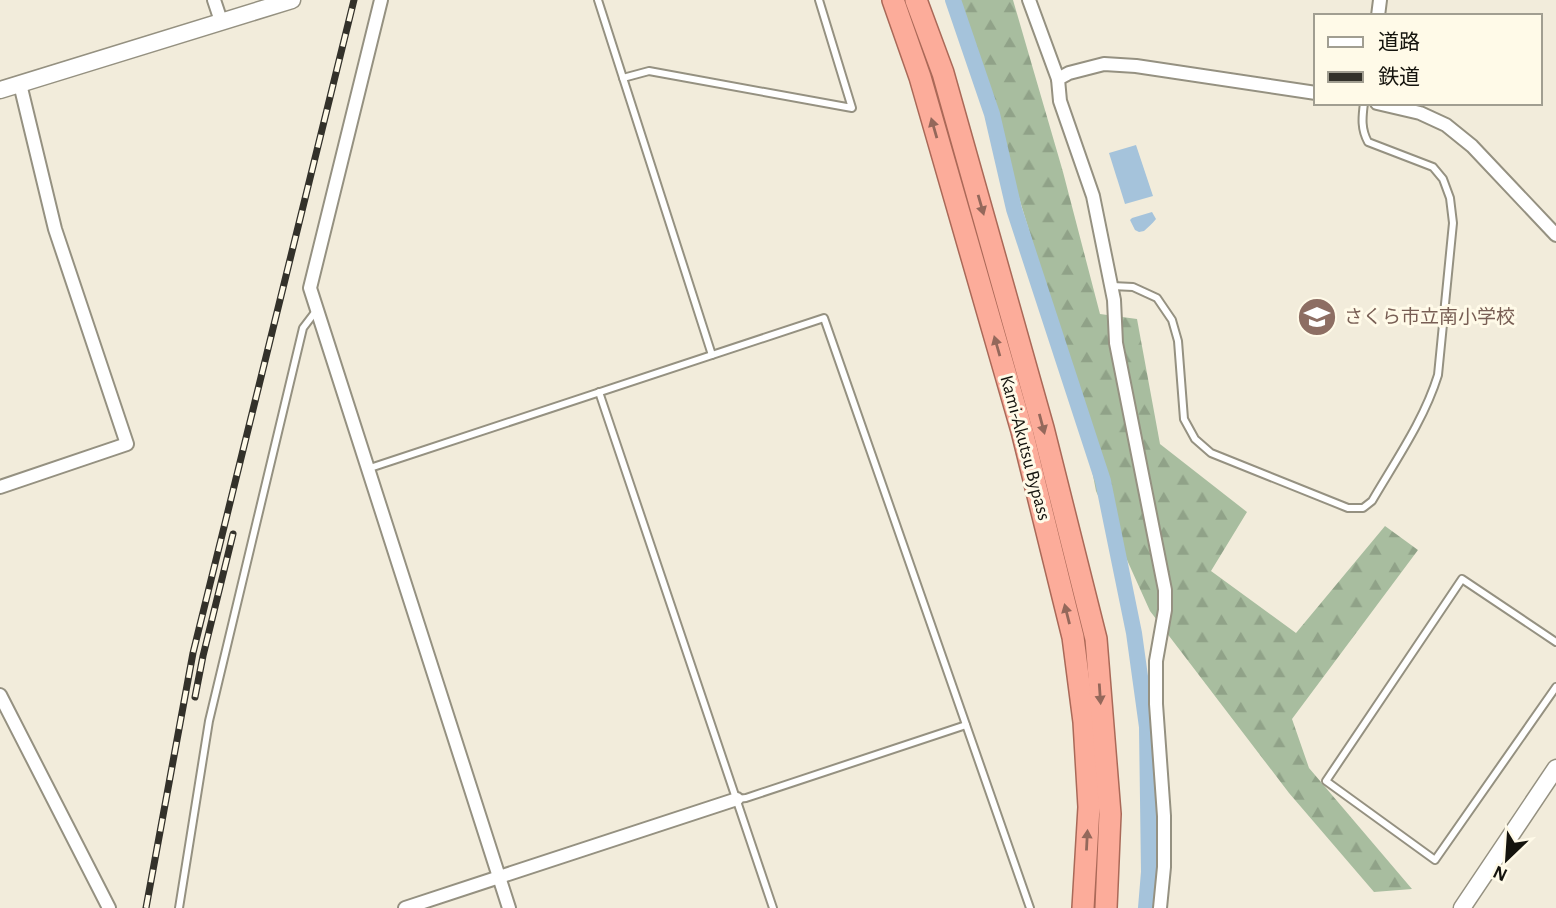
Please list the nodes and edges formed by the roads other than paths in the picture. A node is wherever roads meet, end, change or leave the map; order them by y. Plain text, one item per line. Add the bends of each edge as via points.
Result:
1 (214, 0) edge
2 (292, 0) edge
3 (381, 0) edge
4 (598, 0) edge
5 (819, 0) edge
6 (893, 0) edge
7 (916, 0) edge
8 (1029, 0) edge
9 (221, 21) junction
10 (623, 78) junction
11 (1058, 79) junction
12 (20, 84) junction
13 (0, 90) edge
14 (1314, 93) edge
15 (1364, 105) edge
16 (1386, 105) edge
17 (1556, 235) edge
18 (1111, 286) junction
19 (317, 310) junction
20 (712, 355) junction
21 (599, 392) junction
22 (367, 469) junction
23 (0, 487) edge
24 (1556, 642) edge
25 (1556, 687) edge
26 (0, 695) edge
27 (966, 725) junction
28 (1556, 768) edge
29 (737, 799) junction
30 (499, 876) junction
31 (109, 908) edge
32 (179, 908) edge
33 (405, 908) edge
34 (509, 908) edge
35 (773, 908) edge
36 (1030, 908) edge
37 (1083, 908) edge
38 (1106, 908) edge
39 (1160, 908) edge
40 (1462, 908) edge

1 - 9 street
2 - 9 street
3 - 19 street via 310,288
4 - 10 lane
5 - 10 lane via 852,108 649,71
37 -> 6 highway, Kami-Akutsu Bypass via 1088,807 1084,722 1073,638 1018,418 920,77
7 -> 38 highway, Kami-Akutsu Bypass via 955,112 1096,639 1110,814
8 - 11 street
9 - 12 street
10 - 20 lane
11 - 14 street via 1104,64
11 - 18 street via 1060,101 1093,196
12 - 13 street
12 - 23 street via 55,229 127,444
15 - 18 lane via 1363,132 1368,142 1433,167 1450,198 1453,223 1438,375 1421,418 1372,501 1363,508 1348,508 1211,453 1195,439 1184,419 1172,320 1157,298 1133,287
16 - 17 street via 1446,125 1472,146
18 - 39 street via 1116,343 1165,590 1156,661 1164,816
19 - 22 street
19 - 32 lane via 303,328 209,721
20 - 21 lane
20 - 27 lane via 824,318
21 - 22 lane
21 - 29 lane
22 - 30 street
24 - 25 lane via 1462,579 1326,780 1435,860
26 - 31 street
27 - 29 lane
27 - 36 lane
28 - 40 street
29 - 30 street
29 - 35 lane
30 - 33 street
30 - 34 street

